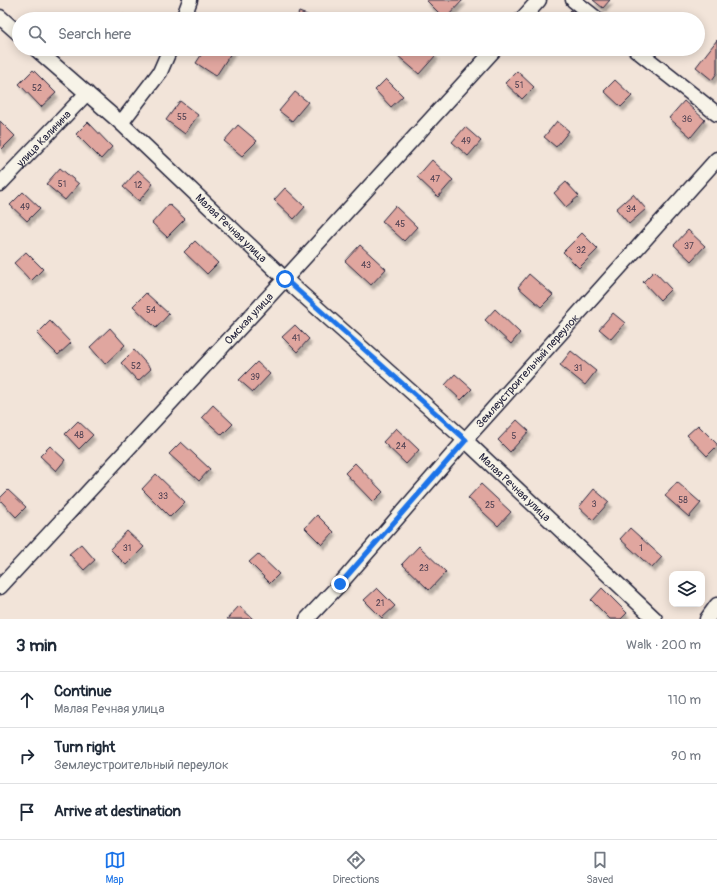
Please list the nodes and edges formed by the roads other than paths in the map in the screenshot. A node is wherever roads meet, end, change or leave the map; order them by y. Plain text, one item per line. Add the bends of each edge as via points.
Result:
1 (190, 0) edge
2 (539, 0) edge
3 (573, 0) edge
4 (186, 12) edge
5 (528, 12) edge
6 (588, 12) edge
7 (0, 17) edge
8 (12, 28) edge
9 (44, 56) edge
10 (167, 56) edge
11 (489, 56) edge
12 (644, 56) edge
13 (86, 93) junction
14 (717, 114) edge
15 (121, 123) junction
16 (717, 159) edge
17 (0, 184) edge
18 (285, 279) junction
19 (466, 440) junction
20 (0, 587) edge
21 (717, 605) edge
22 (307, 619) edge
23 (655, 619) edge
24 (708, 619) edge

1 - 4 street
2 - 5 street
3 - 6 street
7 - 8 street
9 - 13 street, Малая Речная улица
10 - 15 street via 160,72
11 - 18 street, Омская улица
12 - 14 street
13 - 15 street, Малая Речная улица
13 - 17 street, улица Калинина
15 - 18 street, Малая Речная улица
16 - 19 street, Землеустроительный переулок
18 - 19 street, Малая Речная улица
18 - 20 street, Омская улица
19 - 22 street, Землеустроительный переулок
19 - 23 street, Малая Речная улица
21 - 24 street

